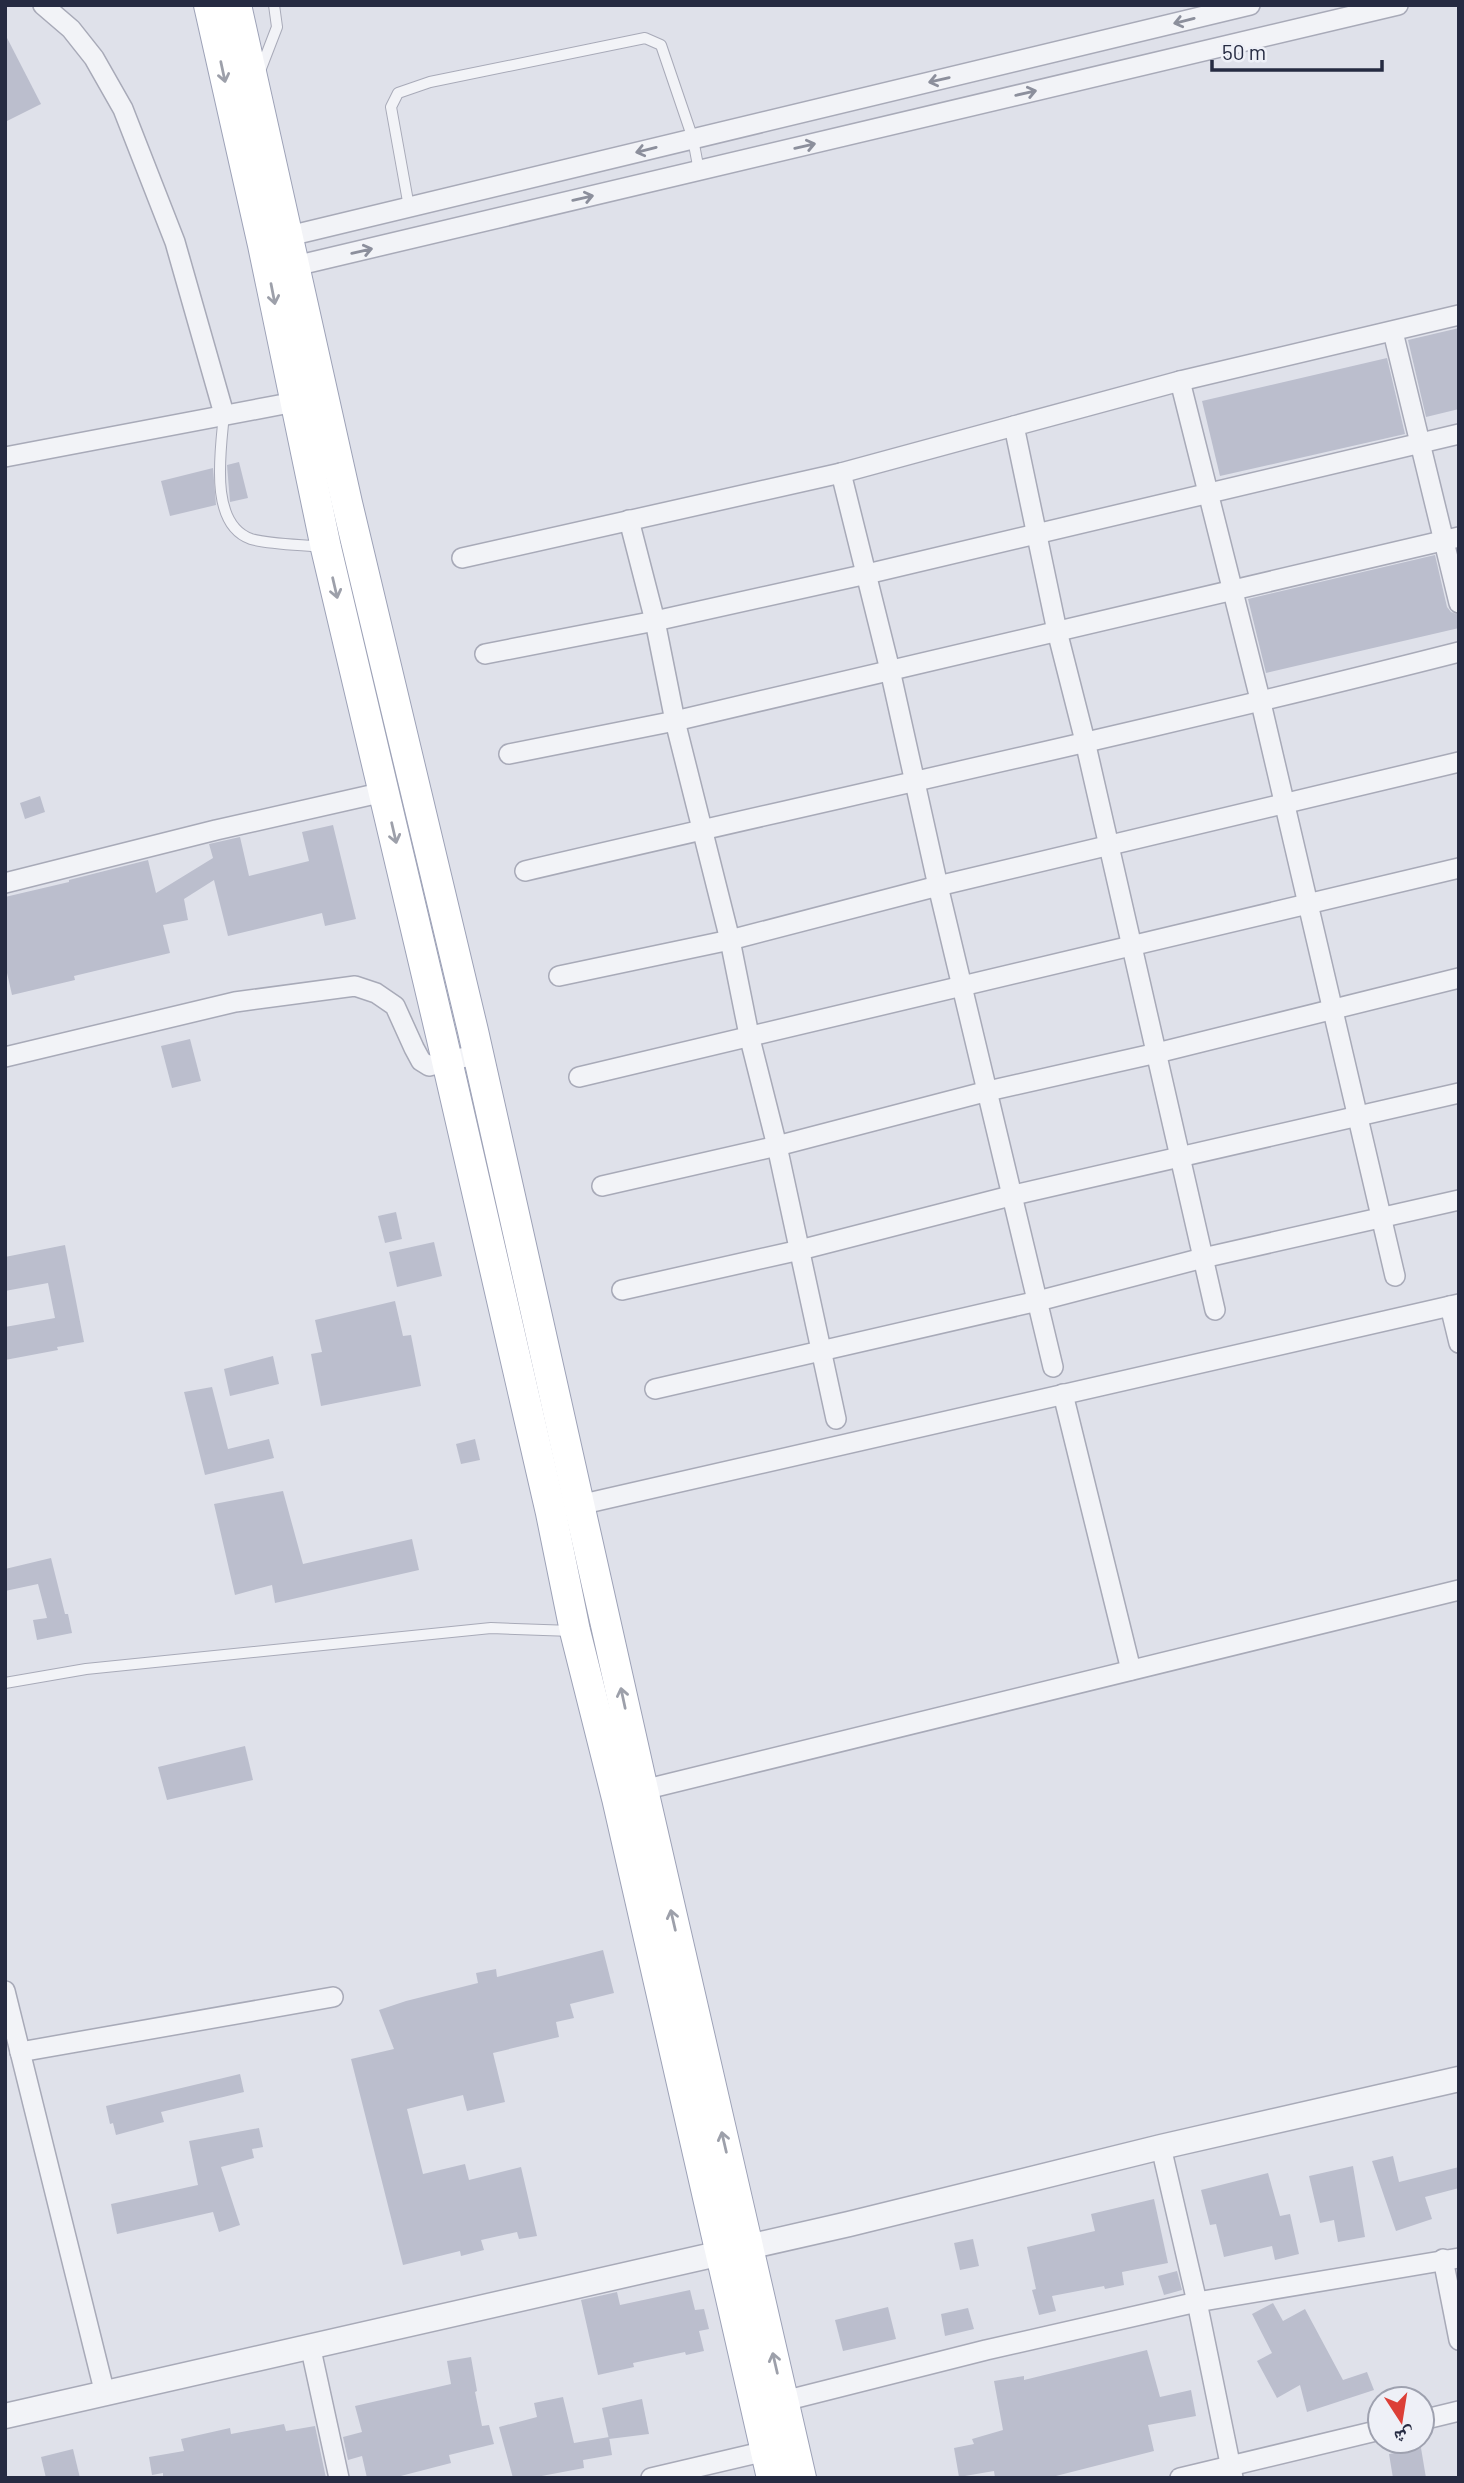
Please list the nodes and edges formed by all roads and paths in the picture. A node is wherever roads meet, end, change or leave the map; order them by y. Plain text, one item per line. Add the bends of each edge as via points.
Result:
1 (44, 5) edge
2 (209, 5) edge
3 (236, 5) edge
4 (274, 5) edge
5 (1250, 5) edge
6 (1398, 5) edge
7 (1145, 30) junction
8 (1153, 63) junction
9 (254, 86) junction
10 (693, 139) junction
11 (699, 171) junction
12 (409, 207) junction
13 (289, 236) junction
14 (295, 266) junction
15 (1459, 315) edge
16 (1393, 332) junction
17 (1180, 381) junction
18 (295, 402) junction
19 (224, 414) junction
20 (1014, 426) junction
21 (1459, 434) edge
22 (1422, 442) junction
23 (5, 457) edge
24 (841, 473) junction
25 (1208, 493) junction
26 (629, 520) junction
27 (1036, 535) junction
28 (1451, 539) edge
29 (326, 548) junction
30 (462, 558) dead end
31 (867, 574) junction
32 (1232, 588) junction
33 (1459, 603) edge
34 (655, 621) junction
35 (1057, 631) junction
36 (1459, 652) edge
37 (485, 654) dead end
38 (890, 670) junction
39 (1261, 703) junction
40 (675, 720) junction
41 (1086, 741) junction
42 (509, 754) dead end
43 (1459, 762) edge
44 (915, 783) junction
45 (384, 792) junction
46 (1285, 805) junction
47 (702, 829) junction
48 (1110, 847) junction
49 (1459, 868) edge
50 (525, 871) dead end
51 (5, 883) edge
52 (938, 887) junction
53 (1308, 905) junction
54 (730, 940) junction
55 (1132, 944) junction
56 (559, 976) dead end
57 (1459, 978) edge
58 (962, 986) junction
59 (1333, 1009) junction
60 (749, 1035) junction
61 (1157, 1053) junction
62 (478, 1054) junction
63 (5, 1057) edge
64 (448, 1062) junction
65 (579, 1077) dead end
66 (988, 1091) junction
67 (1459, 1093) edge
68 (1358, 1116) junction
69 (777, 1146) junction
70 (1181, 1157) junction
71 (602, 1186) dead end
72 (1014, 1195) junction
73 (1459, 1200) edge
74 (1382, 1218) junction
75 (800, 1250) junction
76 (1203, 1258) junction
77 (1395, 1276) dead end
78 (622, 1290) dead end
79 (1038, 1301) junction
80 (1454, 1305) edge
81 (1215, 1310) dead end
82 (1459, 1343) edge
83 (821, 1349) junction
84 (1053, 1367) dead end
85 (655, 1389) dead end
86 (1063, 1394) junction
87 (836, 1419) dead end
88 (579, 1505) junction
89 (1459, 1590) edge
90 (575, 1631) junction
91 (1131, 1671) junction
92 (5, 1683) edge
93 (643, 1790) junction
94 (5, 1991) edge
95 (333, 1997) dead end
96 (20, 2052) junction
97 (1459, 2079) edge
98 (1161, 2147) junction
99 (735, 2249) junction
100 (1451, 2259) edge
101 (1197, 2302) junction
102 (1459, 2340) edge
103 (310, 2346) junction
104 (105, 2394) junction
105 (783, 2401) junction
106 (1459, 2411) edge
107 (5, 2416) edge
108 (1436, 2417) edge
109 (1366, 2434) edge
110 (769, 2465) edge
111 (1231, 2472) edge
112 (339, 2478) edge
113 (651, 2478) edge
114 (801, 2478) edge
115 (1180, 2478) edge

1 - 19 street via 94,58 123,109 175,242
2 -> 18 main road
3 - 9 main road
4 - 9 lane via 278,27
5 -> 7 street
6 - 8 street
7 - 8 street
7 -> 10 street
11 -> 8 street
9 - 13 main road
10 - 11 lane
10 -> 12 street
10 - 12 lane via 661,45 645,38 430,82 398,93 391,107
14 -> 11 street
12 - 13 street
13 - 14 main road
14 - 62 main road
15 - 16 street
16 - 17 street
16 - 22 street
17 - 20 street
17 - 25 street
18 - 19 street
18 - 29 main road
19 - 23 street
19 - 29 lane via 220,491 230,524 250,539
20 - 24 street
20 - 27 street
21 - 22 street
22 - 25 street
22 - 28 street
24 - 26 street
24 - 31 street
25 - 27 street
25 - 32 street
26 - 30 street
26 - 34 street
27 - 31 street
27 - 35 street
28 - 32 street
28 - 33 street
29 -> 45 main road
31 - 34 street
31 - 38 street
32 - 35 street
32 - 39 street
34 - 37 street
34 - 40 street
35 - 38 street
35 - 41 street
36 - 39 street
38 - 40 street
38 - 44 street
39 - 41 street
39 - 46 street
40 - 42 street
40 - 47 street
41 - 44 street
41 - 48 street
43 - 46 street
44 - 47 street
44 - 52 street
45 - 51 street
45 -> 64 main road
46 - 48 street
46 - 53 street
47 - 50 street
47 - 54 street
48 - 52 street
48 - 55 street
49 - 53 street
52 - 54 street
52 - 58 street
53 - 55 street
53 - 59 street
54 - 56 street
54 - 60 street
55 - 58 street
55 - 61 street
57 - 59 street
58 - 60 street
58 - 66 street
59 - 61 street
59 - 68 street
60 - 65 street
60 - 69 street
61 - 66 street
61 - 70 street
62 - 64 street
62 - 88 main road
63 - 64 street via 235,1002 355,986 395,1006 421,1061 429,1066
64 - 90 main road
66 - 69 street
66 - 72 street
67 - 68 street
68 - 70 street
68 - 74 street
69 - 71 street
69 - 75 street
70 - 72 street
70 - 76 street
72 - 75 street
72 - 79 street
73 - 74 street
74 - 76 street
74 - 77 street
75 - 78 street
75 - 83 street
76 - 79 street
76 - 81 street
79 - 83 street
79 - 84 street
80 - 82 street
80 - 86 street
83 - 85 street
83 - 87 street
86 - 88 street
86 - 91 street
93 -> 88 main road
89 - 91 street
90 - 92 lane via 491,1628 100,1668
90 - 99 main road
91 - 93 street
99 -> 93 main road
94 - 96 street
95 - 96 street
96 - 104 street
97 - 98 street
98 - 99 street
98 - 101 street
99 - 103 street
105 -> 99 main road
99 - 110 main road
100 - 101 street
100 - 102 street
101 - 105 street
101 - 111 street
103 - 104 street
103 - 112 street
104 - 107 street
105 - 114 main road
106 - 108 street
109 - 111 street
110 - 113 street
111 - 115 street

